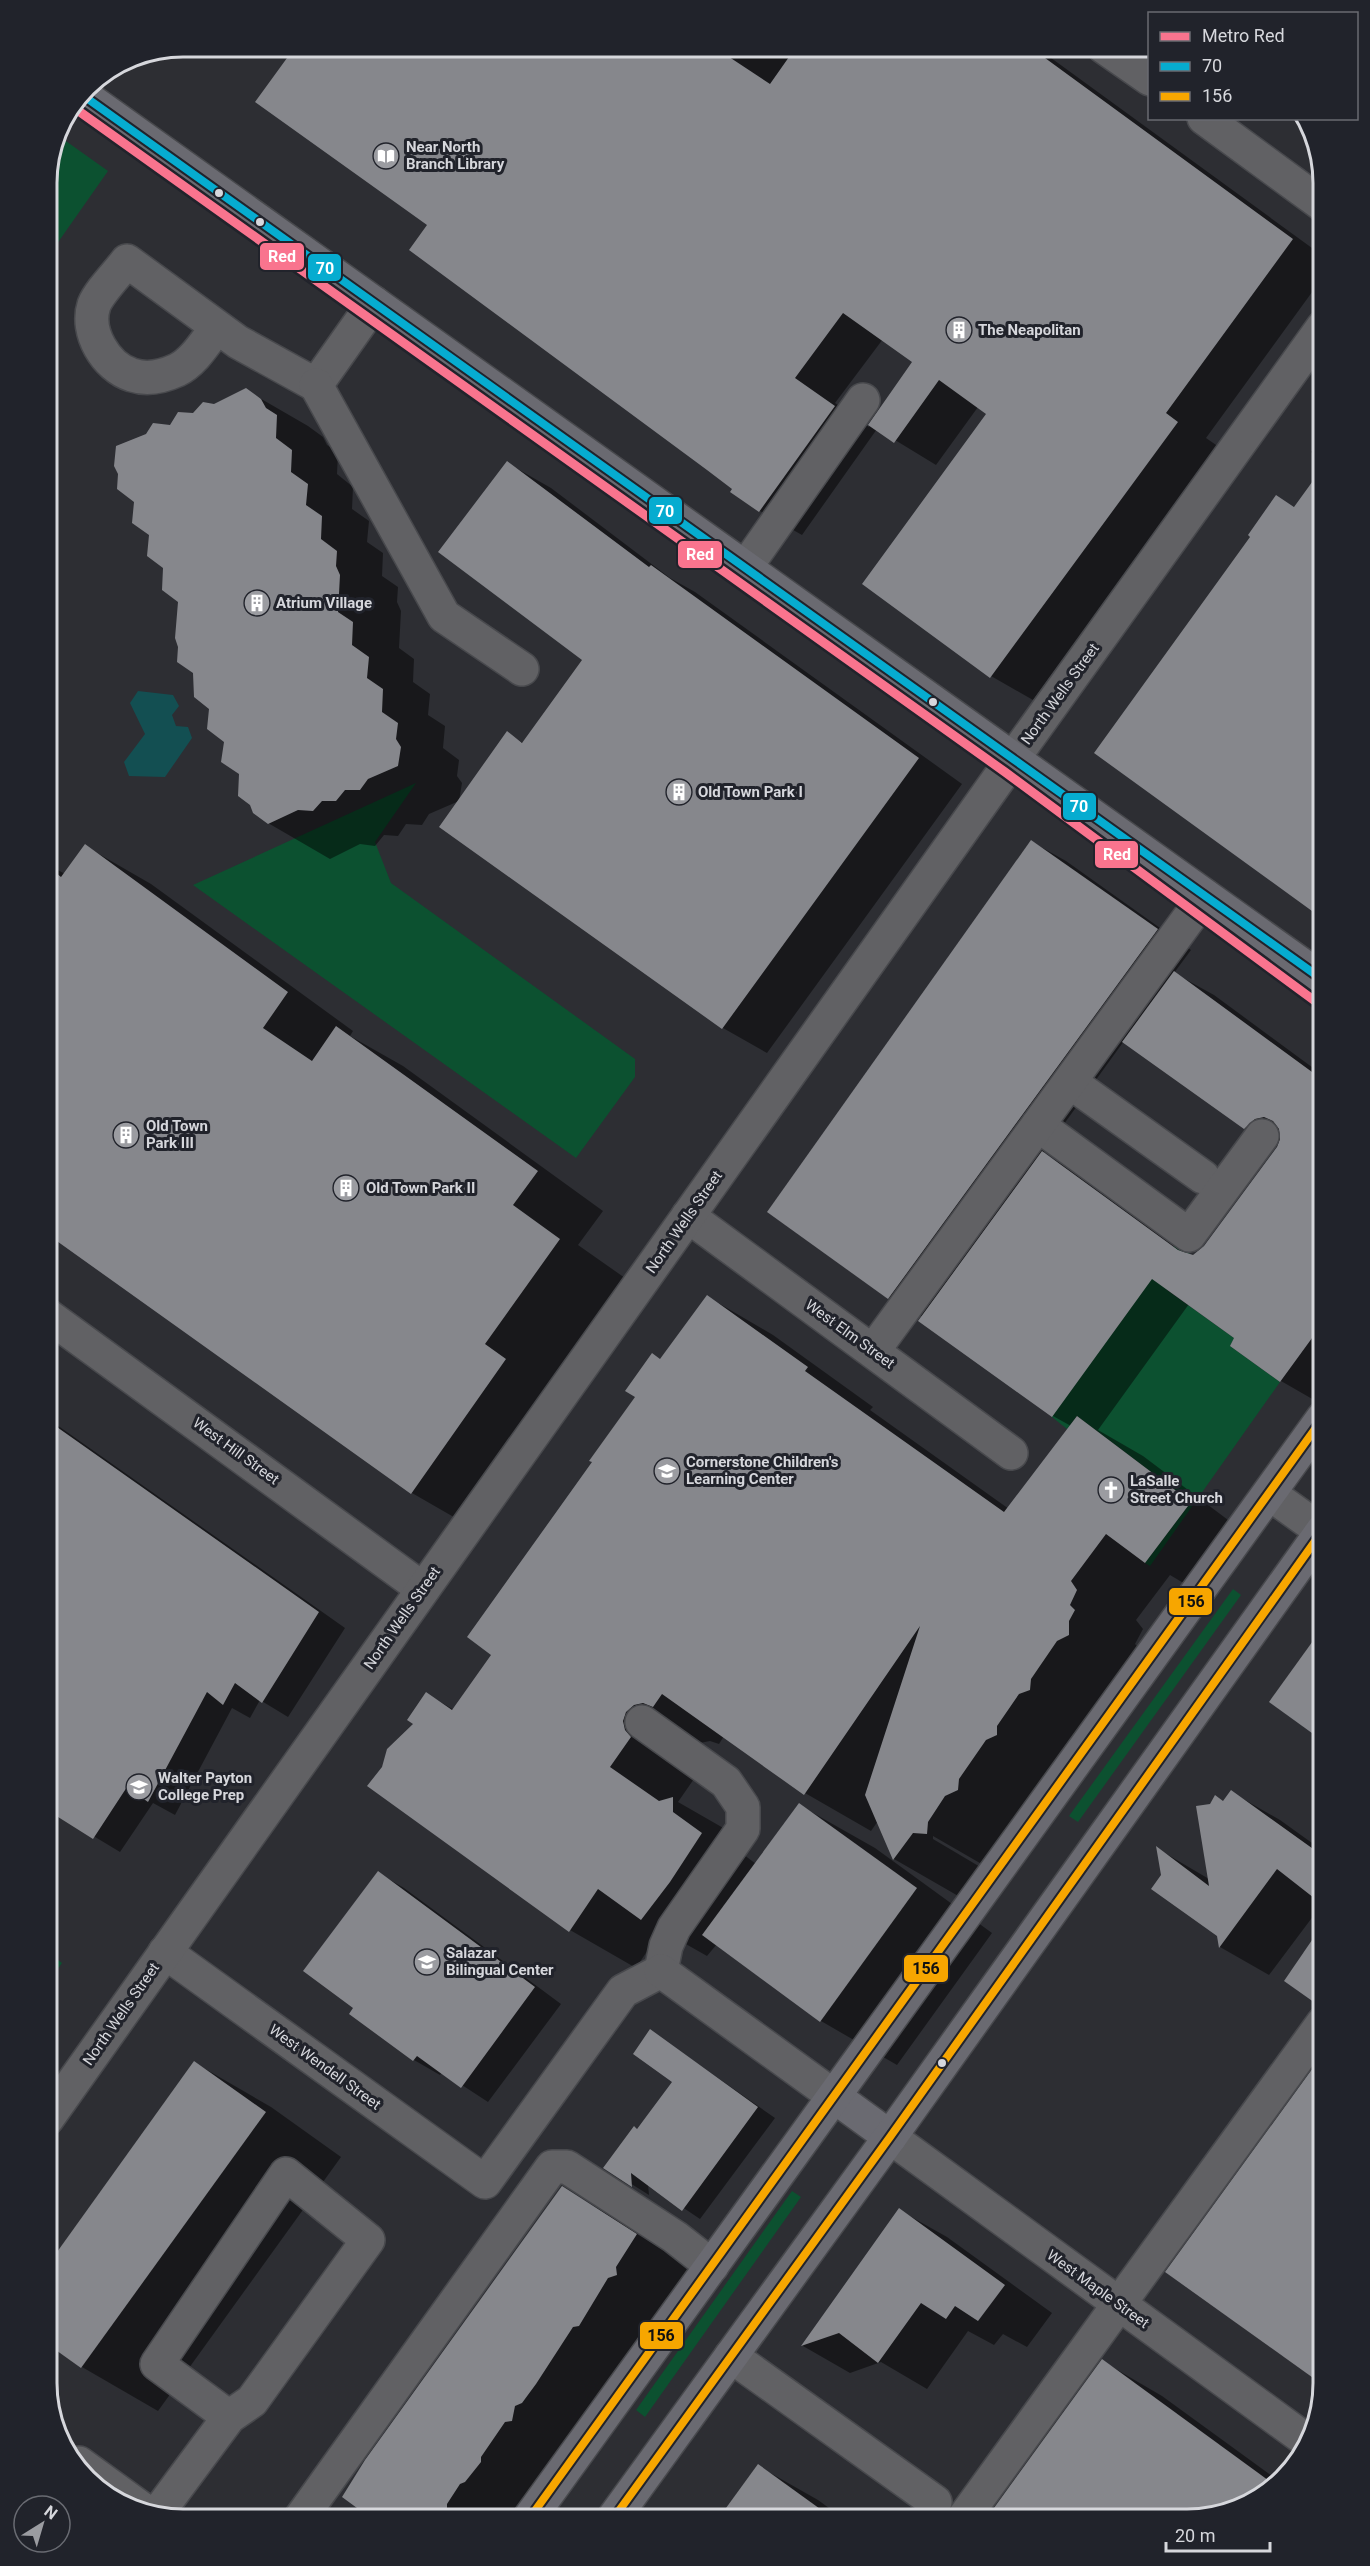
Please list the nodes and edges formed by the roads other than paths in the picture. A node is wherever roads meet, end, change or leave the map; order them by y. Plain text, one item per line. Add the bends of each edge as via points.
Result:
1 (1118, 57) edge
2 (1148, 79) edge
3 (89, 99) edge
4 (1207, 120) edge
5 (1313, 198) edge
6 (374, 303) junction
7 (217, 327) dead end
8 (1313, 341) edge
9 (316, 385) junction
10 (863, 400) dead end
11 (745, 568) junction
12 (522, 669) dead end
13 (1012, 760) junction
14 (1205, 896) junction
15 (1313, 973) edge
16 (1070, 1082) junction
17 (1038, 1125) junction
18 (1262, 1136) dead end
19 (1203, 1177) dead end
20 (688, 1216) junction
21 (57, 1322) edge
22 (873, 1351) junction
23 (1313, 1432) edge
24 (1011, 1452) dead end
25 (1270, 1494) junction
26 (1313, 1524) edge
27 (1313, 1545) edge
28 (423, 1589) junction
29 (642, 1722) dead end
30 (165, 1952) junction
31 (661, 1971) junction
32 (1313, 2037) edge
33 (835, 2097) junction
34 (57, 2103) edge
35 (890, 2137) junction
36 (712, 2266) junction
37 (1119, 2304) junction
38 (731, 2356) junction
39 (230, 2417) junction
40 (1301, 2436) edge
41 (935, 2502) dead end
42 (162, 2507) edge
43 (307, 2509) edge
44 (536, 2509) edge
45 (620, 2509) edge
46 (970, 2509) edge

1 - 2 street
3 - 6 main road
4 - 5 street
6 - 9 street
6 - 11 main road
7 - 9 street
8 - 13 street, North Wells Street
9 - 12 street via 444,616
10 - 11 street
11 - 13 main road
13 - 14 main road
13 - 20 street, North Wells Street
14 - 15 main road
14 - 16 street
16 - 17 street
16 - 19 street
17 - 18 street via 1190,1235
17 - 22 street
20 - 22 street, West Elm Street
20 - 28 street, North Wells Street
21 - 28 street, West Hill Street
22 - 24 street, West Elm Street
23 - 25 main road
25 - 26 street
25 - 33 main road
27 - 35 main road
28 - 30 street, North Wells Street
29 - 31 street via 726,1782 744,1807 743,1828 674,1928
30 - 31 street, West Wendell Street via 485,2182 623,1991
30 - 34 street, North Wells Street
31 - 33 street
32 - 37 street
33 - 35 main road
33 - 36 main road
35 - 37 street, West Maple Street
35 - 38 main road
36 - 43 street via 675,2237 567,2167 552,2167
36 - 44 main road
37 - 40 street, West Maple Street
37 - 46 street
38 - 41 street
38 - 45 main road
39 - 39 street via 252,2401 368,2240 286,2174 157,2364
39 - 42 street

